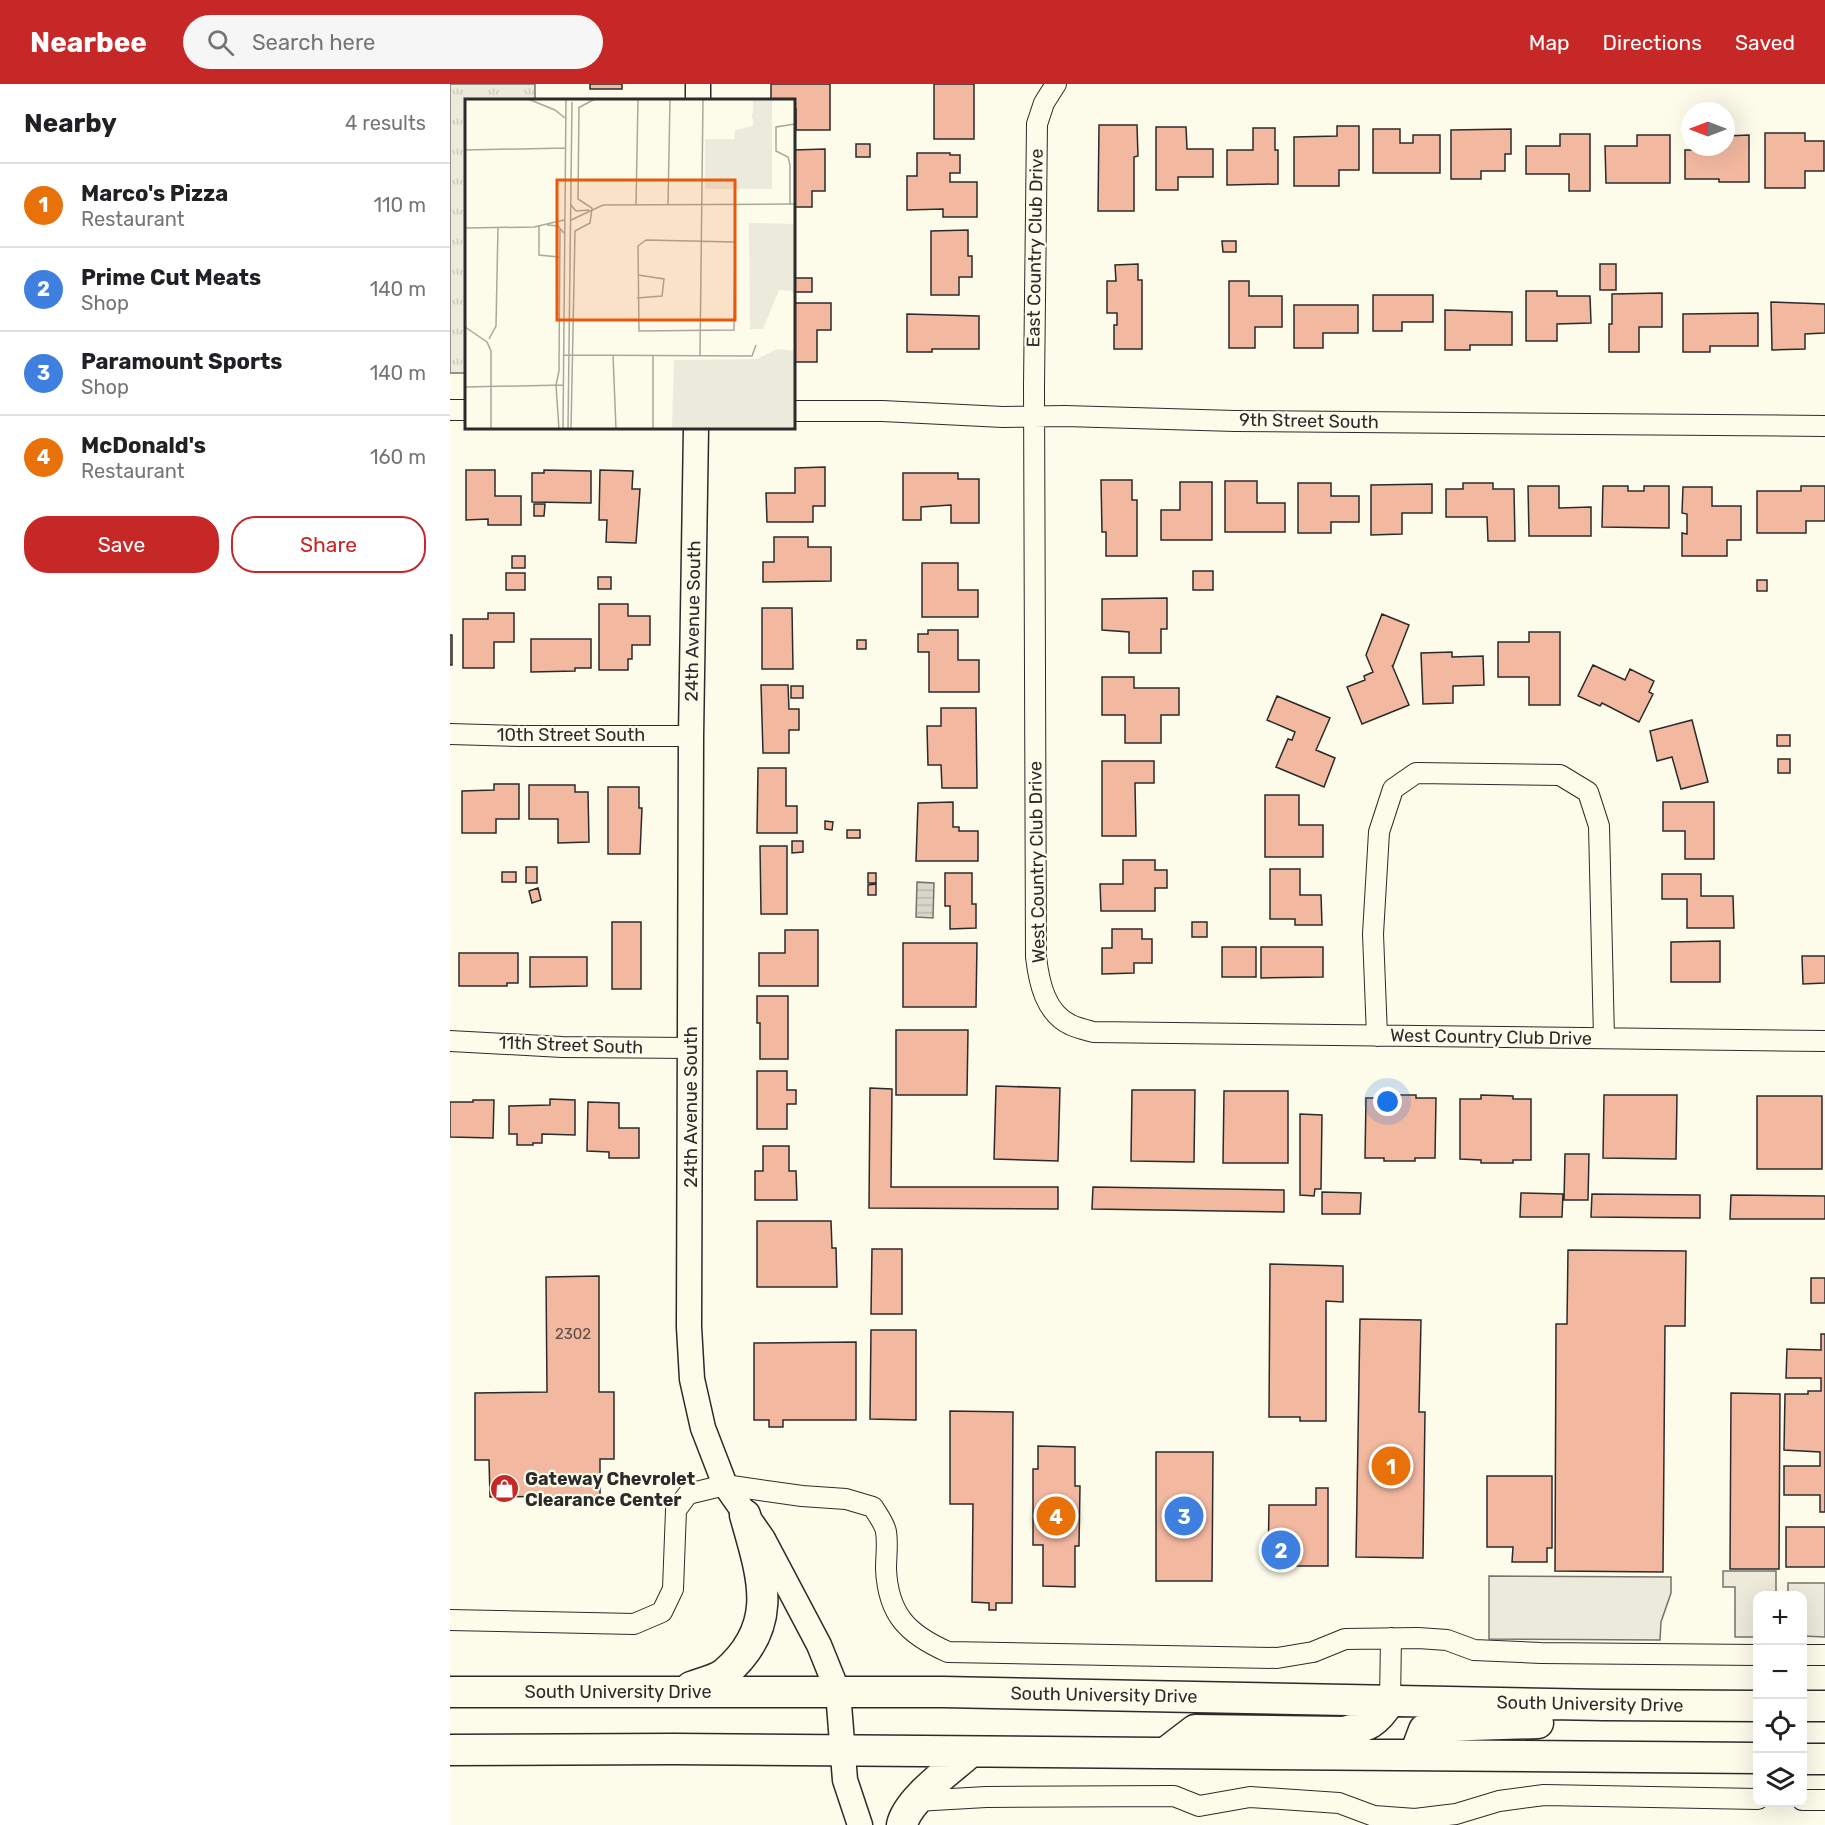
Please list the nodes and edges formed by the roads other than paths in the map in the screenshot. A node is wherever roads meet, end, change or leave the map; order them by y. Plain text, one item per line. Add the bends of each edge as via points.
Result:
1 (1056, 84) edge
2 (795, 411) edge
3 (1034, 416) junction
4 (1825, 426) edge
5 (696, 429) edge
6 (450, 734) edge
7 (691, 736) junction
8 (1377, 1036) junction
9 (1604, 1038) junction
10 (450, 1041) edge
11 (1825, 1041) edge
12 (691, 1048) junction
13 (725, 1485) junction
14 (745, 1515) junction
15 (450, 1620) edge
16 (1391, 1638) junction
17 (1753, 1655) edge
18 (1807, 1655) edge
19 (1825, 1655) edge
20 (450, 1692) edge
21 (679, 1692) junction
22 (838, 1692) junction
23 (1390, 1701) junction
24 (1603, 1705) junction
25 (1753, 1706) edge
26 (1807, 1706) edge
27 (1825, 1706) edge
28 (450, 1750) edge
29 (842, 1751) junction
30 (969, 1753) junction
31 (1165, 1753) junction
32 (1415, 1754) junction
33 (1753, 1758) edge
34 (1807, 1759) edge
35 (1825, 1759) edge
36 (1753, 1799) edge
37 (1807, 1800) edge
38 (1825, 1800) edge
39 (909, 1813) edge
40 (1200, 1816) edge
41 (860, 1825) edge

1 - 3 street, East Country Club Drive via 1037,124
2 - 3 street, 9th Street South
3 - 4 street, 9th Street South
3 - 8 street, West Country Club Drive via 1036,957 1040,985 1050,1007 1069,1024 1094,1032
5 - 7 street, 24th Avenue South
6 - 7 street, 10th Street South
7 - 12 street, 24th Avenue South
8 - 9 street, West Country Club Drive
8 - 9 street, West Country Club Drive via 1373,934 1380,832 1393,789 1416,773 1560,775 1588,792 1599,826
9 - 11 street, West Country Club Drive
10 - 12 street, 11th Street South
12 - 13 street, 24th Avenue South via 692,1379 703,1428
13 - 14 street, 24th Avenue South
13 - 15 street via 688,1494 676,1510 673,1589 662,1612 634,1624
13 - 16 street via 846,1499 873,1507 886,1530 890,1600 903,1623 930,1644 948,1652 1277,1658 1313,1652 1345,1639
14 - 21 main road via 761,1572 763,1609 754,1640 724,1674
14 - 22 street, 24th Avenue South via 763,1539 819,1645
16 - 17 street via 1447,1640 1474,1650
16 - 23 street
18 - 19 street
20 - 21 main road, South University Drive
21 - 22 main road, South University Drive
22 - 23 main road, South University Drive
22 - 29 street, 24th Avenue South
23 - 24 main road, South University Drive
23 - 31 main road via 1380,1717 1367,1726 1344,1732 1196,1730
24 - 25 main road, South University Drive
24 - 32 main road via 1565,1723 1439,1725 1424,1730
26 - 27 main road
28 - 29 main road
29 - 30 main road
29 - 41 street, 24th Avenue South via 845,1780
30 - 31 main road
30 - 39 main road
31 - 32 main road
32 - 33 main road
34 - 35 main road
36 - 40 street via 1544,1795 1415,1819 1374,1815 1339,1803 1250,1797
37 - 38 street
39 - 40 street via 986,1797 1174,1796

